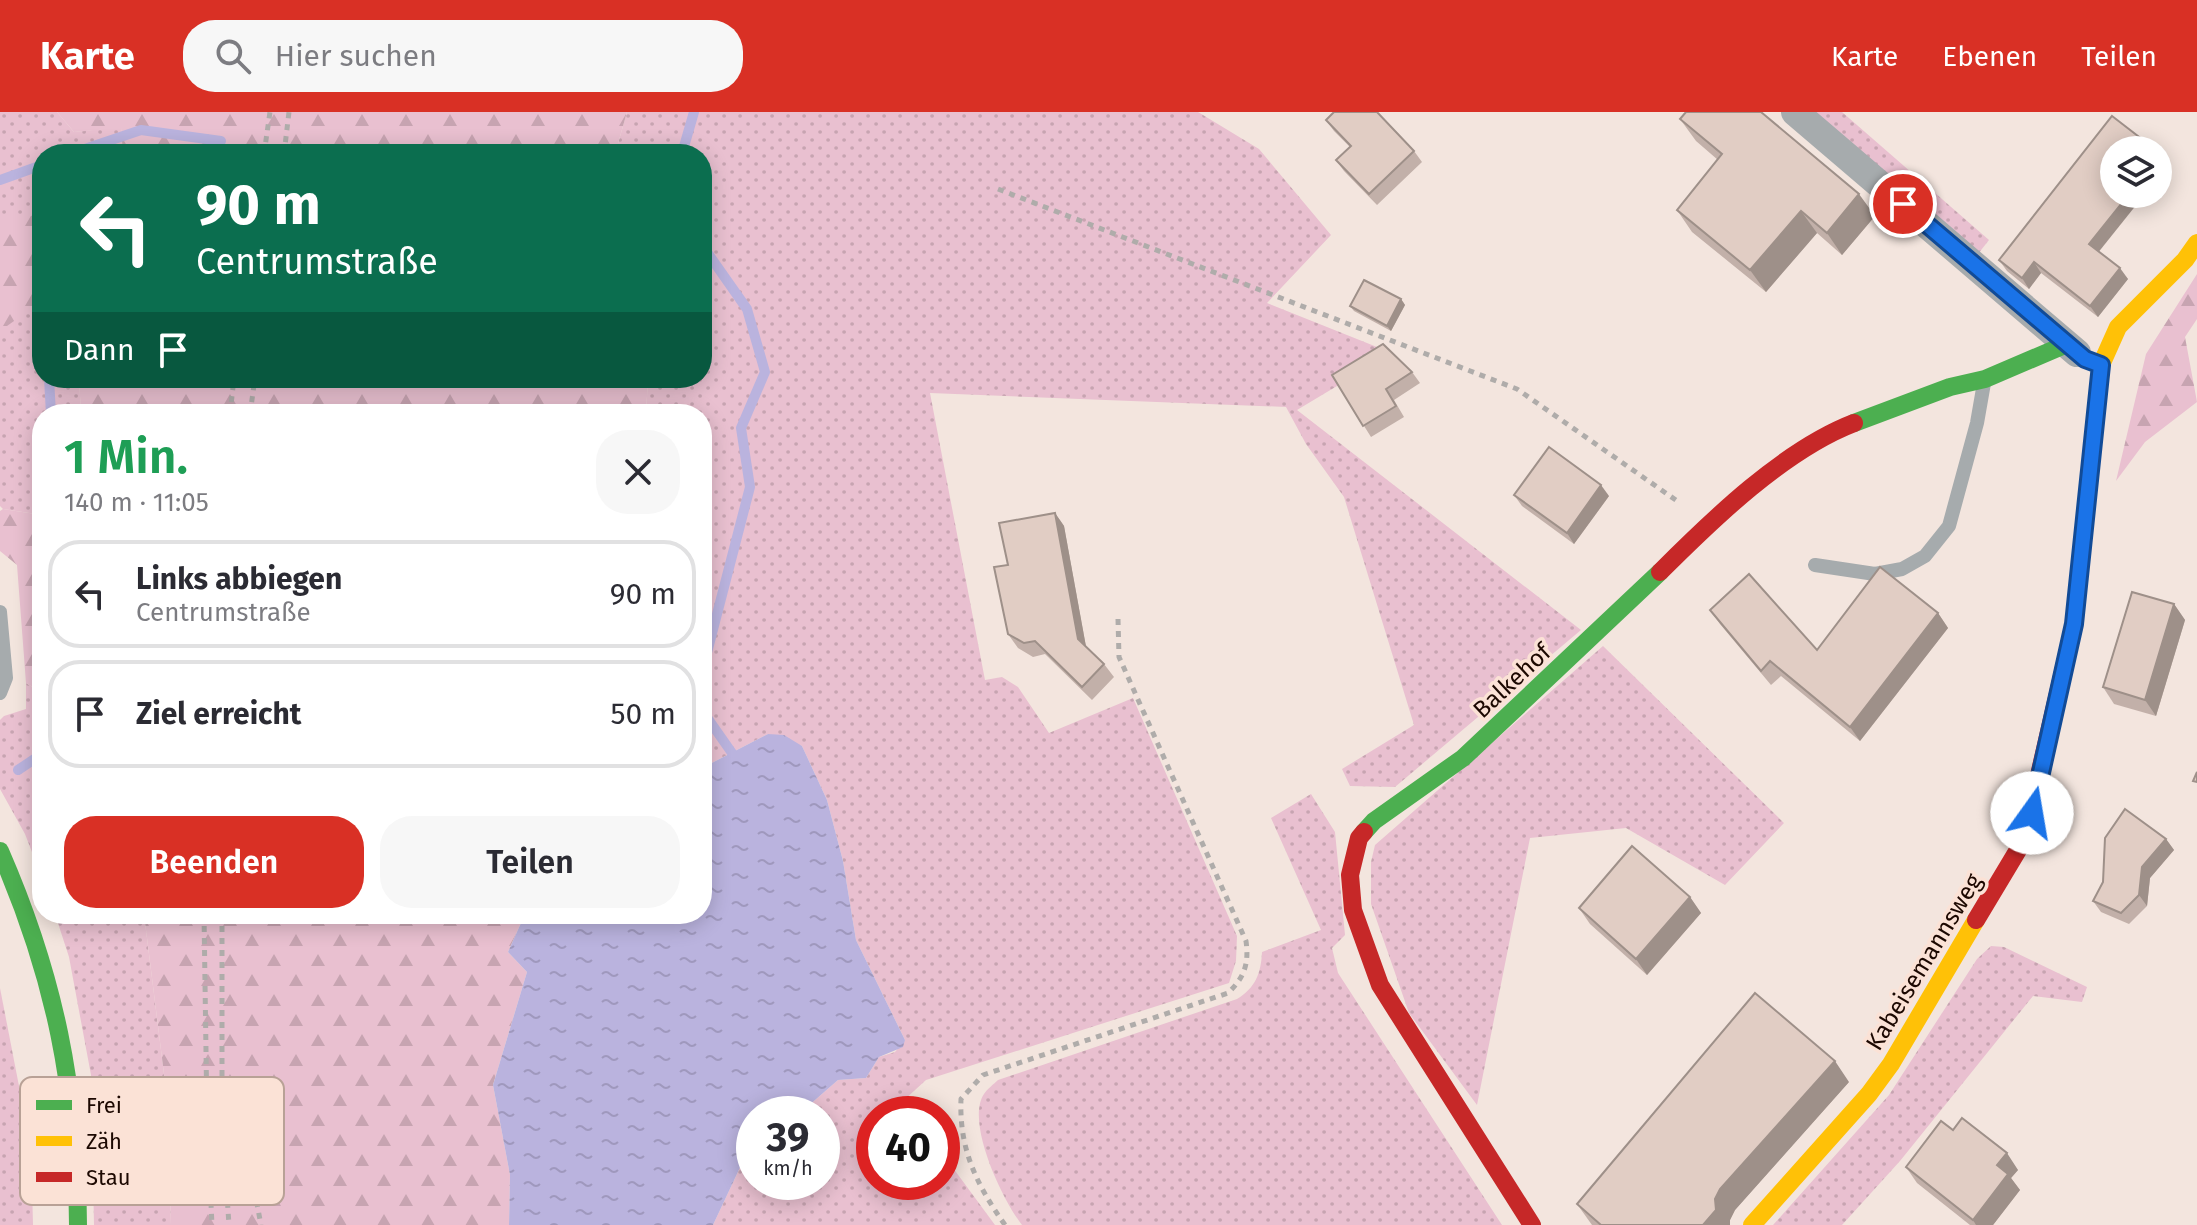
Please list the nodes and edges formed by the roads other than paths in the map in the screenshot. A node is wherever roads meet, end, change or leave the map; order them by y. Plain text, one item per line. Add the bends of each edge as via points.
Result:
1 (1795, 112) edge
2 (2197, 243) edge
3 (2067, 344) junction
4 (2101, 365) junction
5 (1985, 379) junction
6 (1815, 565) dead end
7 (0, 612) edge
8 (0, 693) edge
9 (0, 851) edge
10 (70, 1077) edge
11 (77, 1205) edge
12 (78, 1225) edge
13 (1532, 1225) edge
14 (1752, 1225) edge

1 - 3 street
2 - 4 street, Kabeisemannsweg via 2114,331
3 - 4 street
3 - 5 street, Balkehof
4 - 14 street, Kabeisemannsweg via 2074,624 2024,840 1891,1064
5 - 6 lane via 1949,526 1925,556 1902,569 1875,574
5 - 13 street, Balkehof via 1950,387 1810,444 1715,517 1463,758 1374,821 1359,838 1350,875 1353,910 1380,985
7 - 8 lane via 6,678
9 - 10 street via 38,945
11 - 12 street

